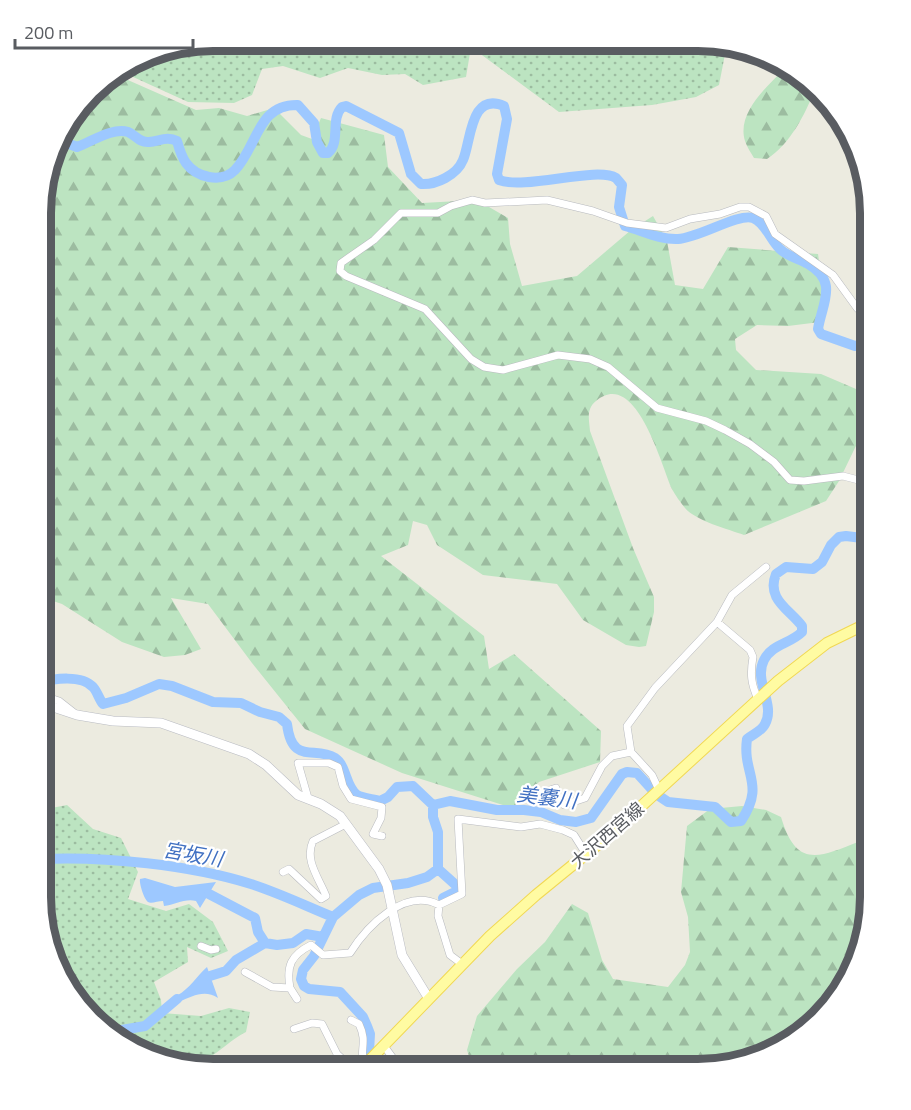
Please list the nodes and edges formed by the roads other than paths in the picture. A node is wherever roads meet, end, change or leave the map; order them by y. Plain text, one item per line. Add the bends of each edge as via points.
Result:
1 (860, 311) edge
2 (860, 480) edge
3 (766, 567) dead end
4 (717, 622) junction
5 (860, 627) edge
6 (762, 696) junction
7 (51, 698) edge
8 (51, 706) edge
9 (77, 715) junction
10 (631, 752) junction
11 (556, 788) dead end
12 (656, 792) junction
13 (308, 798) junction
14 (346, 824) junction
15 (382, 836) dead end
16 (586, 854) junction
17 (283, 872) dead end
18 (439, 905) junction
19 (393, 908) junction
20 (201, 946) dead end
21 (216, 949) dead end
22 (462, 964) junction
23 (245, 972) dead end
24 (290, 988) junction
25 (297, 999) dead end
26 (429, 999) junction
27 (351, 1020) dead end
28 (294, 1029) dead end
29 (384, 1046) junction
30 (342, 1059) edge
31 (363, 1059) edge
32 (370, 1059) edge
33 (394, 1059) edge

1 - 2 street via 833,275 775,234 766,216 749,207 666,228 618,221 547,200 472,200 438,213 401,213 374,240 341,263 340,271 366,286 425,309 471,359 484,367 503,370 558,355 590,359 608,367 657,408 706,421 750,444 790,480 843,476
3 - 4 street via 732,595
4 - 6 street via 750,650 752,686
4 - 10 street via 655,688 627,726
5 - 6 main road, 大沢西宮線 via 827,643
6 - 12 main road, 大沢西宮線
7 - 9 street
8 - 9 street
9 - 13 street via 179,728 254,756 289,788
10 - 11 street via 612,756 602,766 585,798 564,805 541,793
10 - 12 street via 652,775
12 - 16 main road, 大沢西宮線
13 - 14 street via 340,816
13 - 15 street via 298,763 329,763 338,767 351,799 382,807 373,834
14 - 17 street via 310,846 309,856 326,896 321,899 289,869
14 - 19 street via 379,868
16 - 18 street via 574,836 563,830 540,824 521,827 458,819 462,894
16 - 22 main road, 大沢西宮線
18 - 19 street via 428,899
18 - 22 street via 438,916 450,955
19 - 24 street via 357,941 350,953 323,955 311,945 305,948 287,972
19 - 26 street via 402,955
20 - 21 street
22 - 26 main road, 大沢西宮線
23 - 24 street via 272,987
24 - 25 street
26 - 29 main road, 大沢西宮線
27 - 31 street via 359,1024 365,1036
28 - 30 street via 322,1024
29 - 32 main road, 大沢西宮線
29 - 33 street

